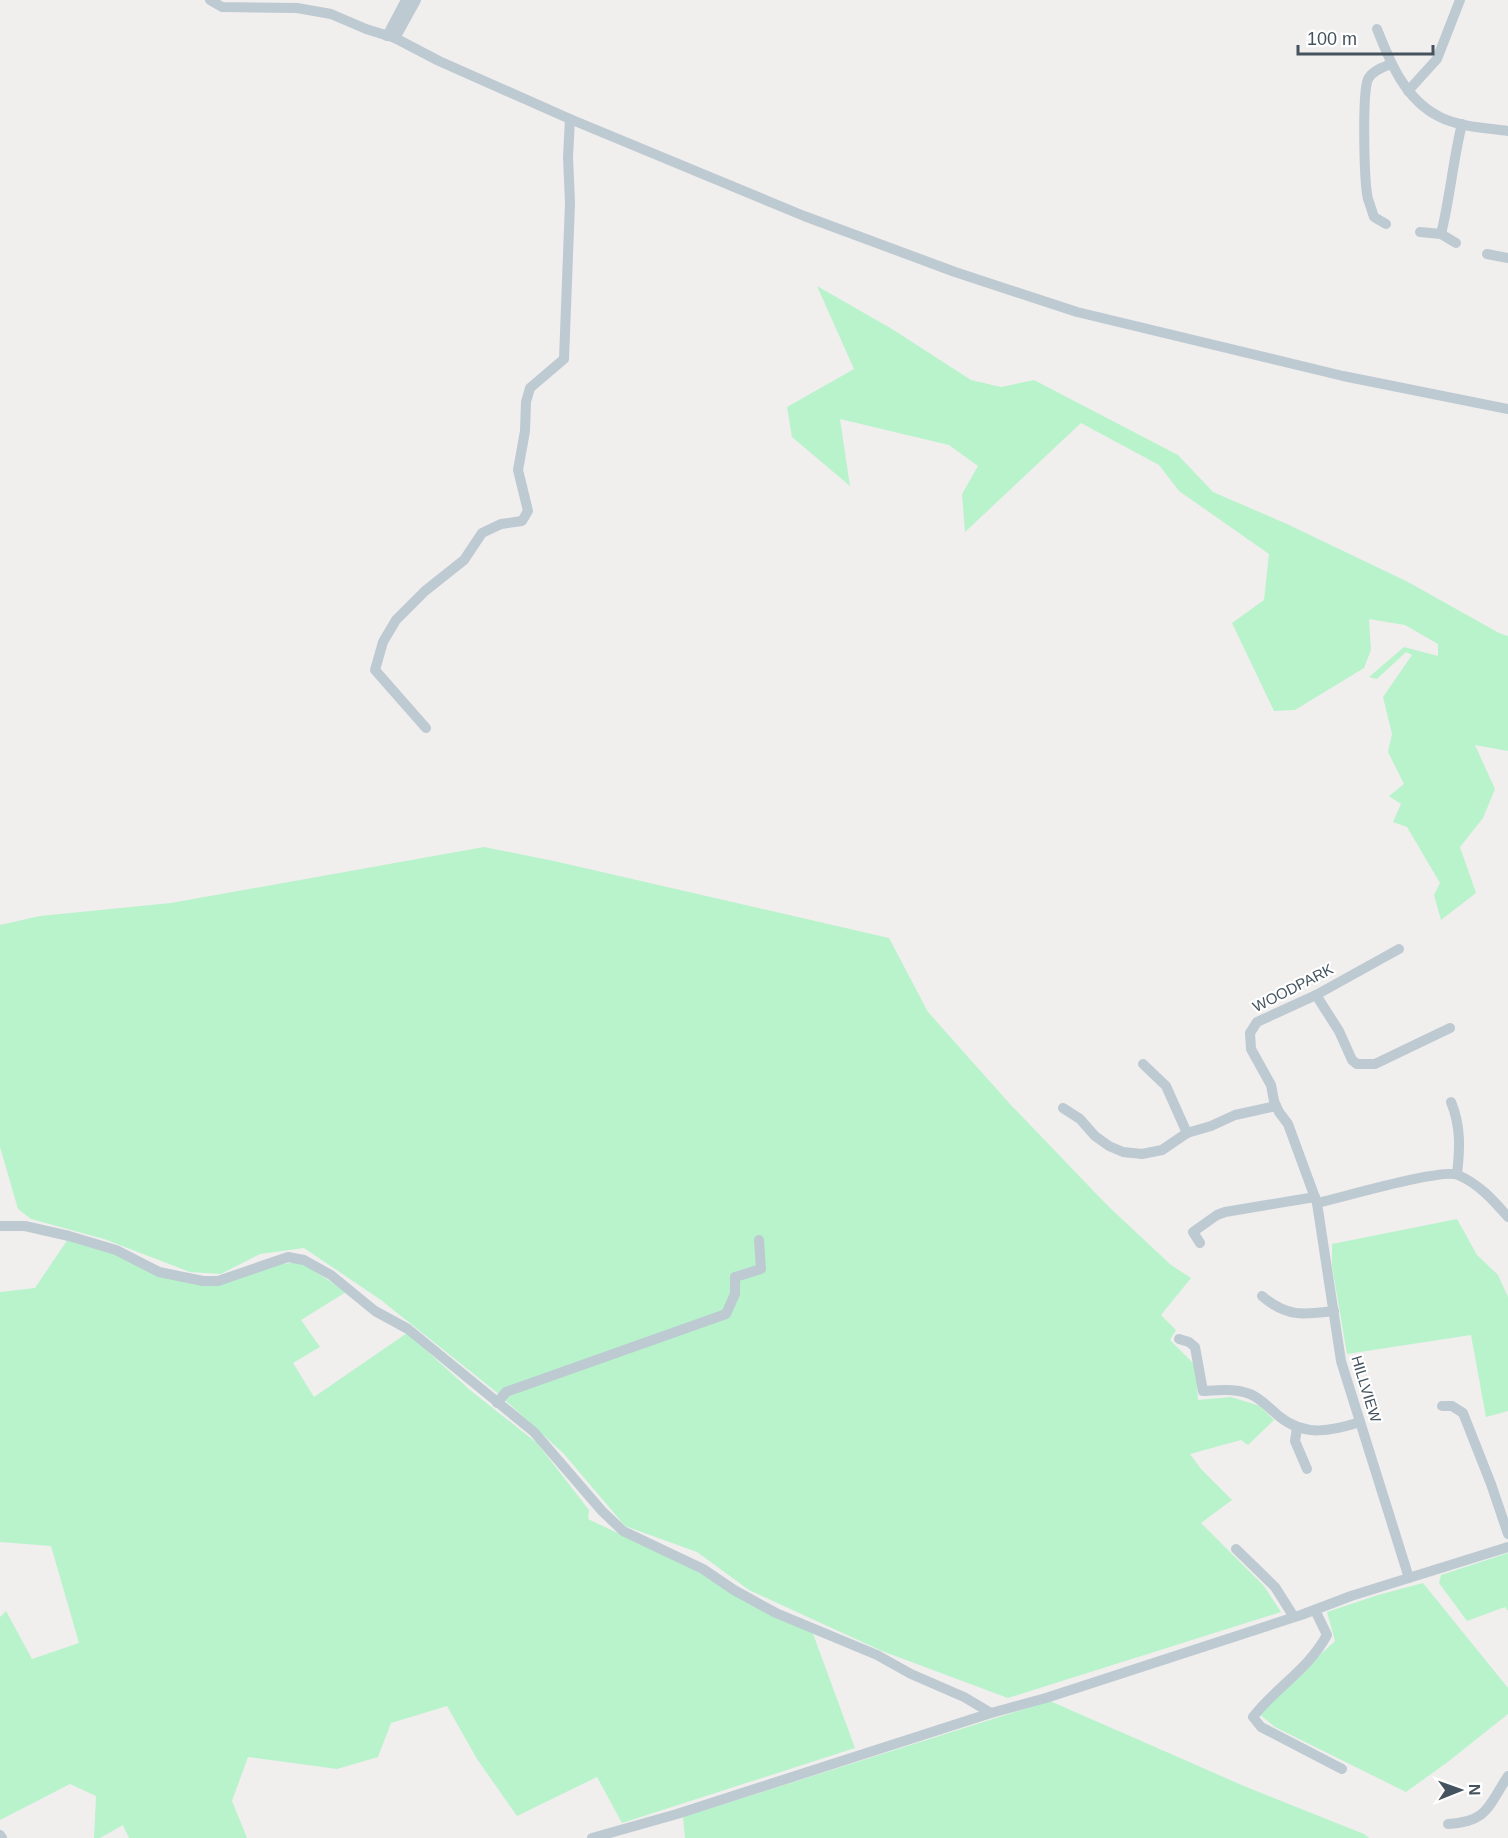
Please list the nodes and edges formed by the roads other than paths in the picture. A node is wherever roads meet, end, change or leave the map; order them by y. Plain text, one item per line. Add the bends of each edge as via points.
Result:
1 (210, 0) edge
2 (406, 0) edge
3 (416, 0) edge
4 (1460, 0) edge
5 (1377, 29) dead end
6 (391, 37) junction
7 (1390, 64) junction
8 (1408, 91) junction
9 (570, 119) junction
10 (1462, 124) junction
11 (1508, 131) edge
12 (1386, 224) dead end
13 (1420, 232) dead end
14 (1441, 234) junction
15 (1456, 243) dead end
16 (1486, 254) dead end
17 (1508, 258) edge
18 (1508, 409) edge
19 (426, 728) dead end
20 (1399, 949) dead end
21 (1316, 995) junction
22 (1450, 1028) dead end
23 (1142, 1063) dead end
24 (1452, 1102) dead end
25 (1276, 1106) junction
26 (1063, 1108) dead end
27 (1186, 1133) junction
28 (1296, 1144) joint
29 (1457, 1174) junction
30 (1316, 1200) junction
31 (1508, 1217) edge
32 (0, 1226) edge
33 (759, 1240) dead end
34 (1200, 1243) dead end
35 (1260, 1295) dead end
36 (1334, 1311) junction
37 (1179, 1339) dead end
38 (498, 1403) junction
39 (1442, 1406) dead end
40 (1360, 1422) junction
41 (1297, 1428) junction
42 (1307, 1470) dead end
43 (1508, 1534) edge
44 (1508, 1547) edge
45 (1236, 1549) dead end
46 (1409, 1578) junction
47 (1315, 1610) junction
48 (1294, 1617) junction
49 (991, 1713) junction
50 (1342, 1769) dead end
51 (1508, 1776) edge
52 (1448, 1824) dead end
53 (592, 1838) edge

1 - 6 street via 222,7 297,8 331,14
2 - 6 street
3 - 6 street
4 - 8 street via 1437,58
5 - 7 street
6 - 9 street
7 - 8 street
7 - 12 street via 1369,79 1365,95 1368,198 1374,217
8 - 10 street via 1439,117
9 - 18 street via 804,216 1077,312 1343,376
9 - 19 street via 564,359 530,388 526,402 518,470 528,511 522,521 501,524 482,533 464,560 396,620 383,642 375,670
10 - 11 street
10 - 14 street
13 - 14 street
14 - 15 street
16 - 17 street
20 - 21 street, WOODPARK
21 - 22 street via 1357,1064 1375,1064
21 - 25 street, WOODPARK via 1252,1027 1251,1049 1271,1085
23 - 27 street via 1166,1086
24 - 29 street via 1459,1128
25 - 27 street via 1235,1115
25 - 28 street, WOODPARK
26 - 27 street via 1095,1136 1130,1153 1154,1153
28 - 30 street, HILLVIEW
29 - 30 street
29 - 31 street via 1483,1190
30 - 34 street via 1216,1215 1193,1232
30 - 36 street, HILLVIEW
32 - 38 street via 25,1226 69,1236 116,1250 159,1272 203,1281 218,1281 288,1257 304,1260 331,1275 375,1311 408,1329
33 - 38 street via 761,1269 735,1277 735,1294 726,1314 506,1392
35 - 36 street via 1273,1306 1296,1315
36 - 40 street, HILLVIEW via 1341,1361
37 - 41 street via 1195,1347 1203,1391 1250,1394
38 - 49 street via 534,1432 623,1531 704,1569 776,1613 877,1655
39 - 43 street via 1452,1406 1463,1413
40 - 41 street via 1327,1431
40 - 46 street, HILLVIEW
41 - 42 street via 1295,1441
44 - 46 street
45 - 48 street via 1275,1587
46 - 47 street
47 - 48 street
47 - 50 street via 1327,1635 1320,1648 1253,1717 1261,1727
48 - 49 street
49 - 53 street
51 - 52 street via 1491,1805 1477,1819

